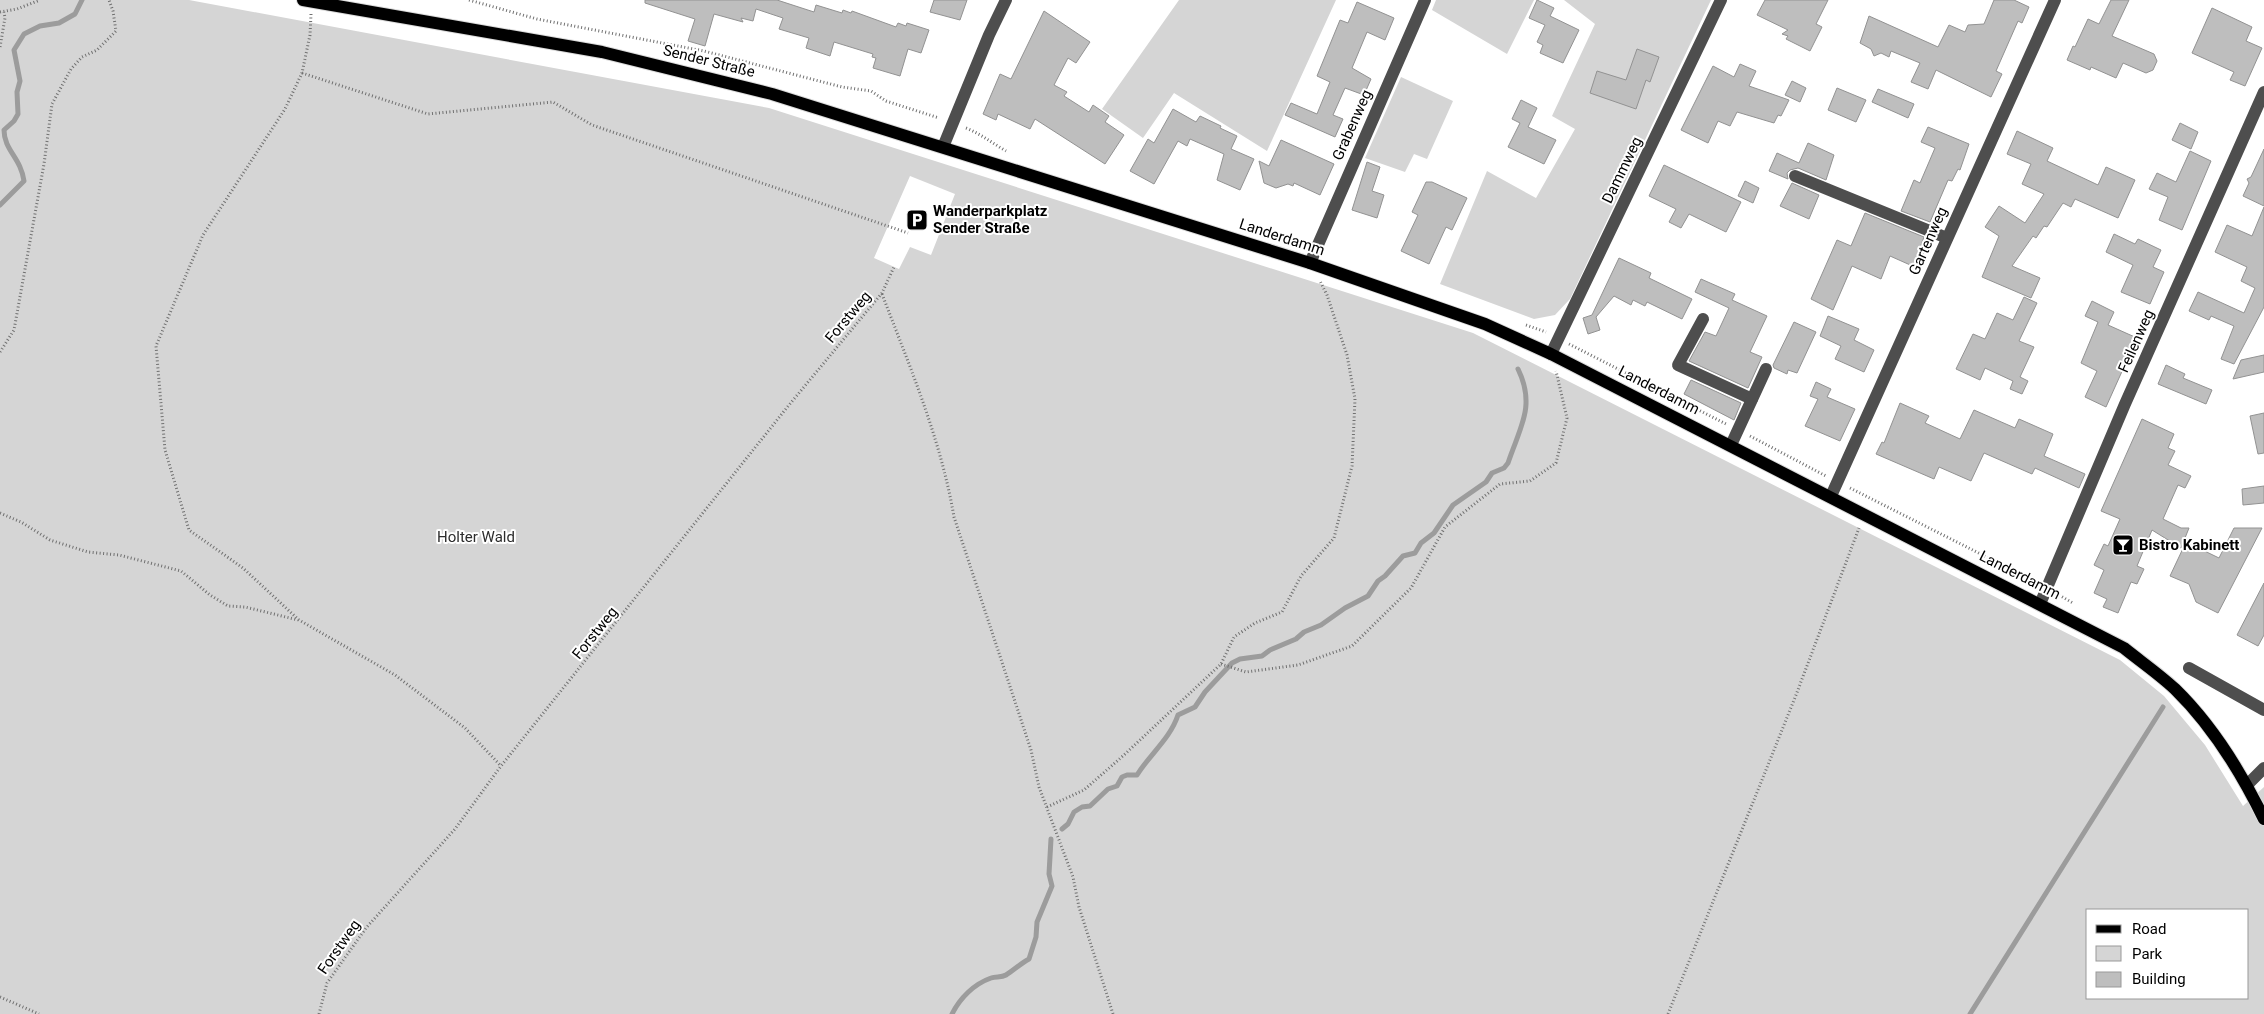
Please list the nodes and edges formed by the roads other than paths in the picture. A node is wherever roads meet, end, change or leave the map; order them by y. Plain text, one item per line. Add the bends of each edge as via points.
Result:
1 (309, 0) edge
2 (1006, 0) edge
3 (1425, 0) edge
4 (1721, 0) edge
5 (2055, 0) edge
6 (2264, 92) edge
7 (943, 147) junction
8 (1795, 176) dead end
9 (1947, 238) junction
10 (1310, 263) junction
11 (1703, 320) dead end
12 (1551, 354) junction
13 (1766, 369) dead end
14 (1752, 399) junction
15 (1730, 445) junction
16 (1831, 496) junction
17 (2040, 604) junction
18 (2189, 668) dead end
19 (2264, 710) edge
20 (2264, 768) edge
21 (2247, 785) junction
22 (2264, 819) edge

1 - 7 main road, Sender Straße via 602,52 772,94
2 - 7 street
3 - 10 street, Grabenweg
4 - 12 street, Dammweg
5 - 9 street, Gartenweg
6 - 17 street, Feilenweg
7 - 10 main road, Landerdamm
8 - 9 street
9 - 16 street, Gartenweg
10 - 12 main road, Landerdamm via 1485,324
11 - 14 street via 1678,365
12 - 15 main road, Landerdamm
13 - 14 street
14 - 15 street
15 - 16 main road, Landerdamm
16 - 17 main road, Landerdamm
17 - 21 main road, Landerdamm via 2124,648 2175,689 2215,735
18 - 19 street
20 - 21 street
21 - 22 main road, Landerdamm

